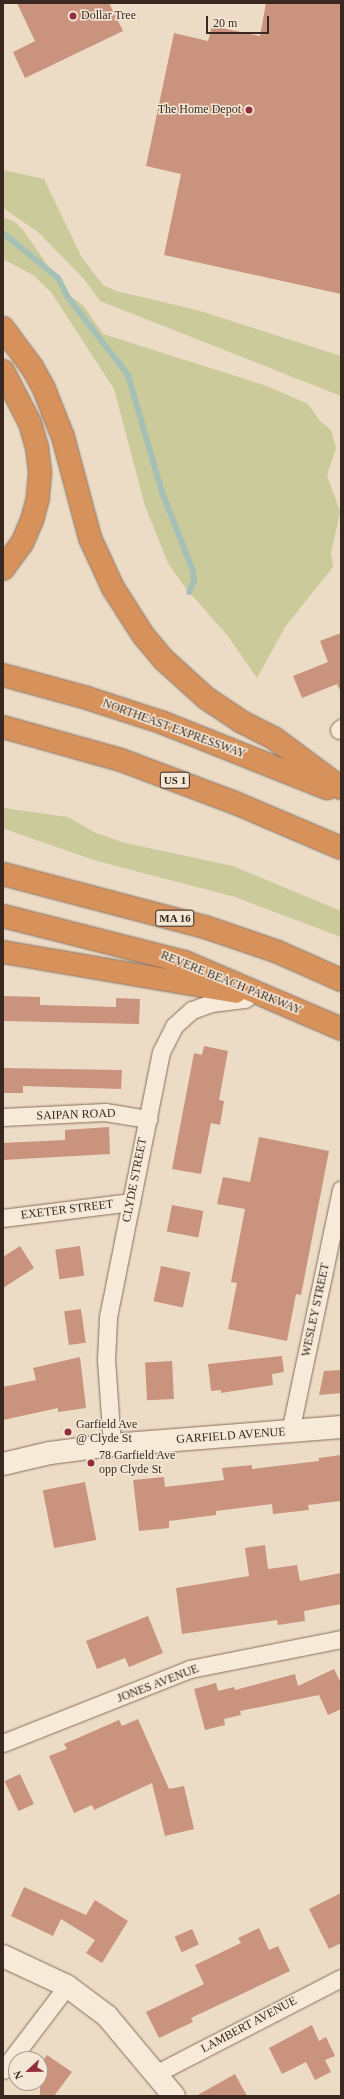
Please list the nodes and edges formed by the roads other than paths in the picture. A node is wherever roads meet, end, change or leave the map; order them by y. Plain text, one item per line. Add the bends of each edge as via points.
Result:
1 (3, 328) edge
2 (3, 371) edge
3 (3, 569) edge
4 (3, 675) edge
5 (3, 726) edge
6 (341, 788) edge
7 (341, 794) edge
8 (341, 848) edge
9 (3, 874) edge
10 (3, 916) edge
11 (3, 952) edge
12 (341, 980) edge
13 (274, 999) junction
14 (341, 1029) edge
15 (3, 1118) edge
16 (148, 1119) junction
17 (341, 1189) edge
18 (131, 1202) junction
19 (3, 1218) edge
20 (341, 1427) edge
21 (290, 1432) junction
22 (112, 1445) junction
23 (3, 1464) edge
24 (341, 1639) edge
25 (3, 1743) edge
26 (3, 1956) edge
27 (341, 1978) edge
28 (67, 1986) junction
29 (3, 2070) edge
30 (157, 2073) junction
31 (174, 2096) edge

1 - 6 highway via 32,367 44,389 63,436 90,538 113,588 144,635 163,658 206,698 242,722 275,739
2 - 3 highway via 30,423 37,447 40,473 38,498 32,520 22,543
4 - 7 highway, NORTHEAST EXPRESSWAY via 161,722
5 - 8 highway, US 1 via 121,760 233,802
9 - 12 highway, MA 16 via 205,927 278,952
10 - 13 highway, REVERE BEACH PARKWAY via 164,955
11 - 13 highway
13 - 14 highway, REVERE BEACH PARKWAY
13 - 16 street, CLYDE STREET via 238,999 211,1003 192,1010 178,1021 168,1034 161,1052
15 - 16 street, SAIPAN ROAD via 105,1112
16 - 18 street, CLYDE STREET
17 - 21 street, WESLEY STREET
18 - 19 street, EXETER STREET
18 - 22 street, CLYDE STREET via 106,1331
20 - 21 main road, GARFIELD AVENUE
21 - 22 main road, GARFIELD AVENUE
22 - 23 main road, GARFIELD AVENUE via 50,1453
24 - 25 street, JONES AVENUE via 190,1669
26 - 28 main road
27 - 30 street, LAMBERT AVENUE
28 - 29 street
28 - 30 main road via 107,2016
30 - 31 main road

